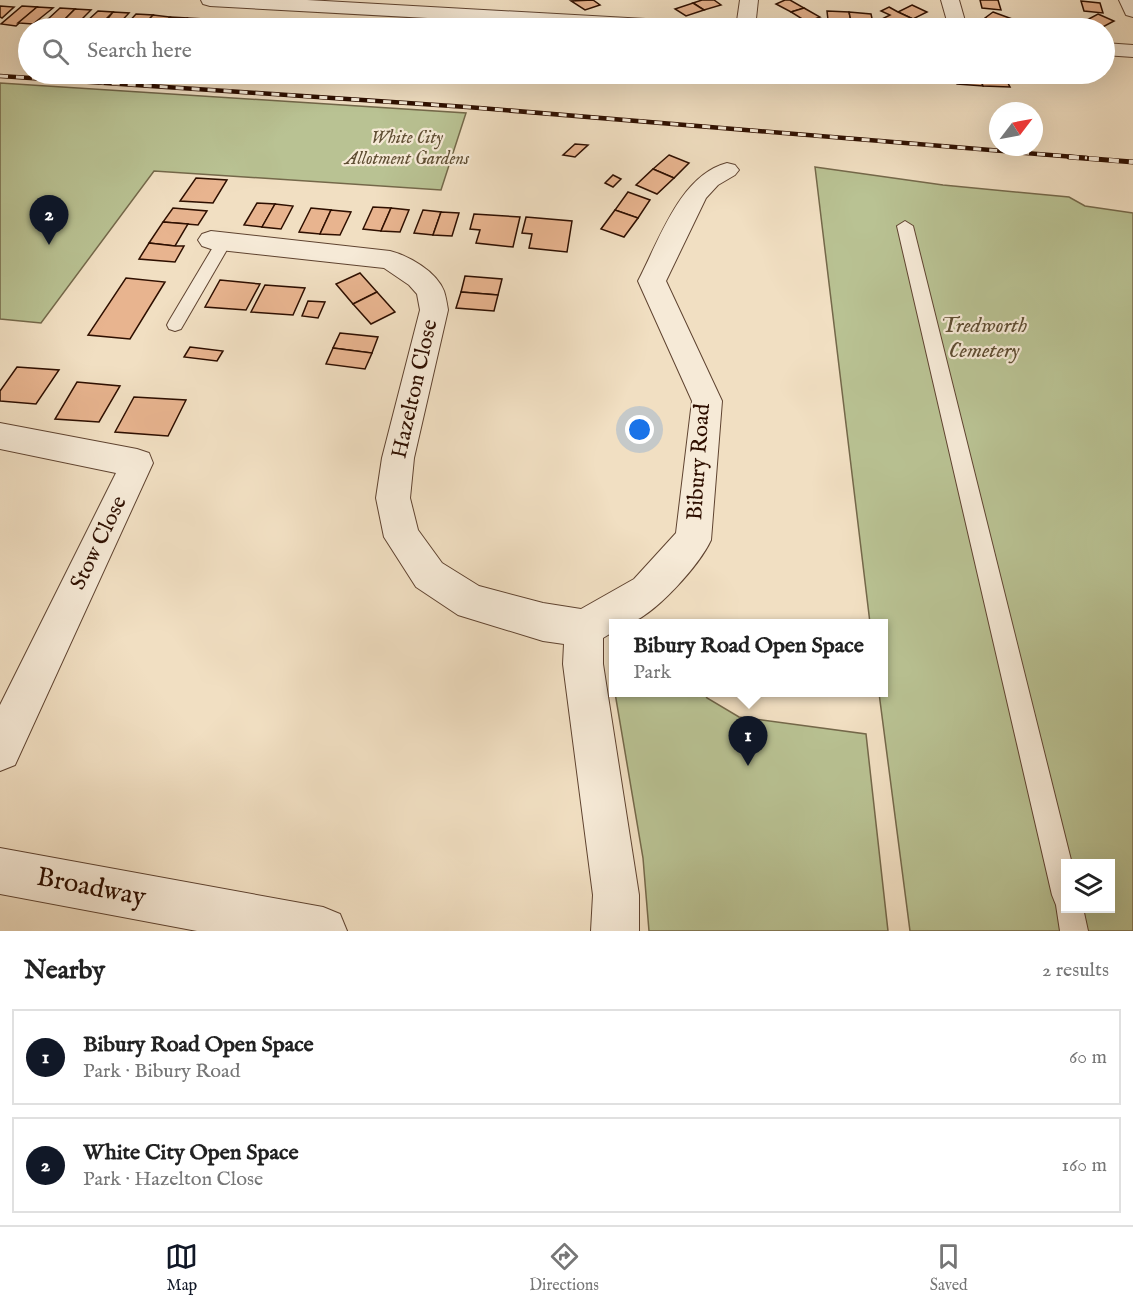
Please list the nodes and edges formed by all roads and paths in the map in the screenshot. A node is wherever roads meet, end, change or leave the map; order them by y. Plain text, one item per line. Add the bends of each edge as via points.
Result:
1 (210, 0) edge
2 (526, 0) edge
3 (749, 0) edge
4 (950, 0) edge
5 (1128, 0) edge
6 (1133, 10) edge
7 (502, 18) edge
8 (518, 18) edge
9 (747, 18) edge
10 (955, 18) edge
11 (1115, 50) edge
12 (1133, 51) edge
13 (727, 170) dead end
14 (905, 226) dead end
15 (217, 241) joint
16 (175, 325) dead end
17 (0, 436) edge
18 (584, 628) junction
19 (0, 750) edge
20 (0, 871) edge
21 (1061, 879) edge
22 (1070, 913) edge
23 (323, 931) edge
24 (615, 931) edge
25 (1074, 931) edge

1 - 7 street
2 - 8 street
3 - 9 street
4 - 10 street
5 - 6 street
11 - 12 street
13 - 18 street, Bibury Road via 695,194 652,281 707,401 693,540 647,592
14 - 21 lane
15 - 16 lane
15 - 18 street, Hazelton Close via 390,260 419,278 430,291 434,310 398,458 393,498 402,537 429,575 471,602 517,616
17 - 19 street, Stow Close via 138,463
18 - 24 street via 583,664 616,895
20 - 23 street, Broadway
22 - 25 lane

